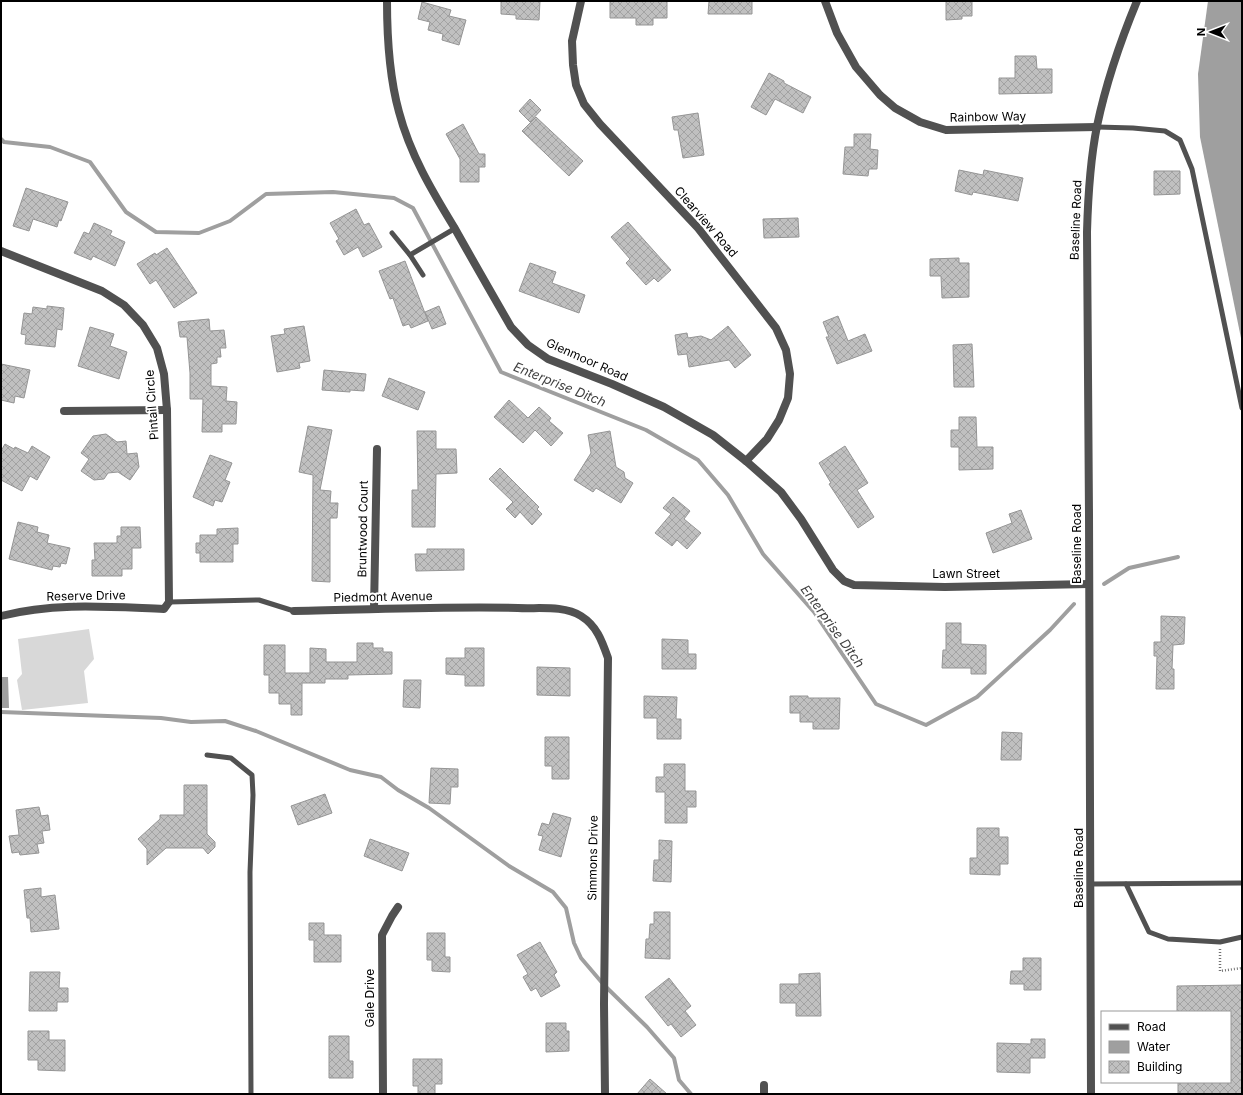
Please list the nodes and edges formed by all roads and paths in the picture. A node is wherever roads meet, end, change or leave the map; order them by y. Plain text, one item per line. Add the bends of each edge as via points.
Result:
1 (387, 1) edge
2 (582, 1) edge
3 (825, 1) edge
4 (1137, 1) edge
5 (1097, 127) junction
6 (454, 229) junction
7 (392, 233) dead end
8 (1, 251) edge
9 (410, 255) junction
10 (423, 275) dead end
11 (1242, 408) edge
12 (166, 410) junction
13 (64, 411) dead end
14 (377, 449) dead end
15 (746, 461) junction
16 (844, 580) joint
17 (1089, 584) junction
18 (169, 602) junction
19 (294, 610) joint
20 (374, 610) junction
21 (1, 616) edge
22 (594, 626) joint
23 (207, 755) dead end
24 (1242, 883) edge
25 (1091, 884) junction
26 (1126, 884) junction
27 (398, 907) dead end
28 (1242, 937) edge
29 (1220, 942) junction
30 (1242, 968) edge
31 (764, 1085) dead end
32 (251, 1094) edge
33 (383, 1094) edge
34 (606, 1094) edge
35 (764, 1094) edge
36 (1091, 1094) edge

1 - 6 street, Glenmoor Road via 390,71 399,112 412,150
2 - 15 street, Clearview Road via 572,41 576,85 584,104 698,228 776,328 786,350 790,374 788,398 779,420 767,439
3 - 5 street, Rainbow Way via 837,33 856,67 895,108 920,122 946,130
4 - 5 street, Baseline Road via 1120,43
5 - 11 lane via 1165,132 1180,140 1192,169
5 - 17 street, Baseline Road via 1088,188 1087,232
6 - 9 lane
6 - 15 street, Glenmoor Road via 512,328 528,345 548,359 664,407 713,435
7 - 9 lane
8 - 12 street, Pintail Circle via 102,291 124,305 143,325 157,348 164,374
9 - 10 lane
12 - 13 street
12 - 18 street, Pintail Circle
14 - 20 street, Bruntwood Court
15 - 16 street, Glenmoor Road via 781,492 833,570
16 - 17 street, Lawn Street via 854,585 945,587
17 - 25 street, Baseline Road
18 - 19 lane, Piedmont Avenue via 259,600
18 - 21 street, Reserve Drive via 164,609 77,606 28,610
19 - 20 street, Piedmont Avenue
20 - 22 street, Piedmont Avenue via 564,609 580,615
22 - 34 street, Simmons Drive via 608,658 604,1004
23 - 32 lane via 231,758 252,775
24 - 26 lane
25 - 26 lane
25 - 36 street, Baseline Road
26 - 29 lane via 1149,932 1168,939
27 - 33 street, Gale Drive via 382,935
28 - 29 lane
29 - 30 path via 1220,971
31 - 35 street

